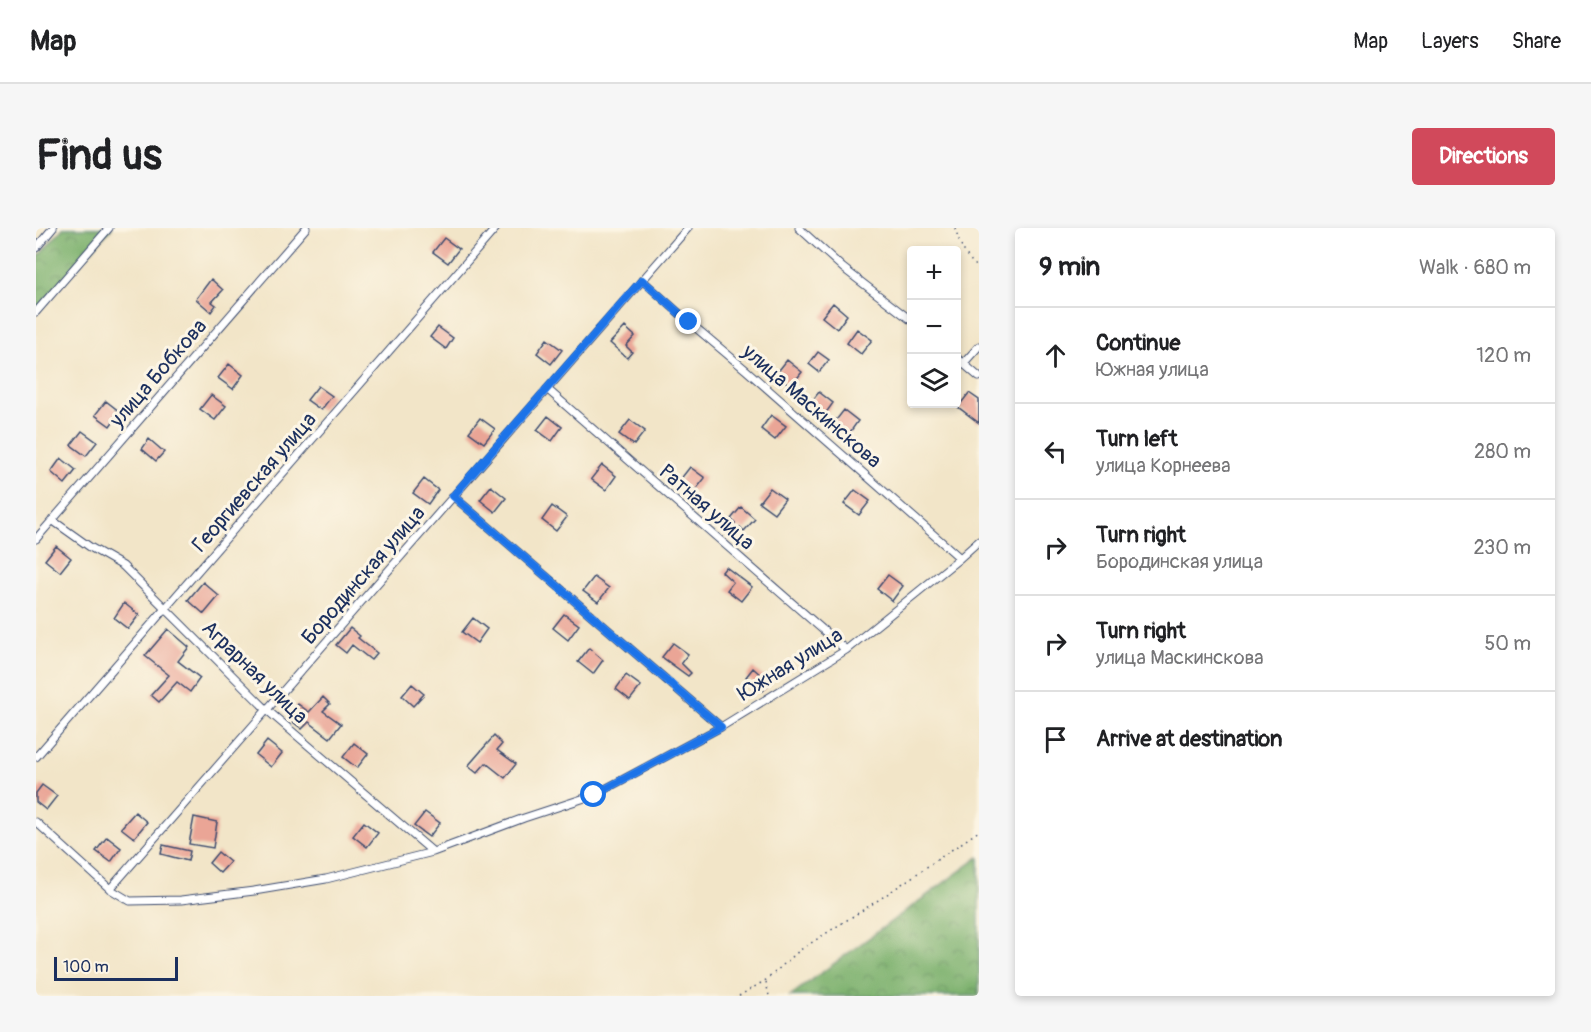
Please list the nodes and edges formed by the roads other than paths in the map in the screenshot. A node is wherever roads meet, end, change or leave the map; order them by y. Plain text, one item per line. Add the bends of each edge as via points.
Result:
1 (53, 228) edge
2 (109, 228) edge
3 (306, 228) edge
4 (496, 228) edge
5 (688, 228) edge
6 (799, 228) edge
7 (36, 248) edge
8 (642, 280) junction
9 (36, 312) edge
10 (907, 317) edge
11 (979, 346) edge
12 (961, 360) edge
13 (961, 362) edge
14 (979, 377) edge
15 (547, 389) junction
16 (453, 496) junction
17 (52, 520) junction
18 (36, 539) edge
19 (979, 541) edge
20 (960, 558) junction
21 (166, 608) junction
22 (846, 650) junction
23 (267, 710) junction
24 (721, 727) junction
25 (36, 757) edge
26 (36, 822) edge
27 (434, 852) junction
28 (110, 889) junction

1 - 7 street
2 - 9 street
3 - 17 street, улица Бобкова
4 - 21 street, Георгиевская улица
5 - 8 street, Бородинская улица
6 - 10 street
8 - 15 street, Бородинская улица
8 - 20 street, улица Маскинскова
11 - 12 street
13 - 14 street
15 - 16 street, Бородинская улица
15 - 22 street, Ратная улица
16 - 23 street, Бородинская улица
16 - 24 street
17 - 18 street, улица Бобкова
17 - 21 street, Аграрная улица via 123,566
19 - 20 street, Южная улица
20 - 22 street, Южная улица
21 - 23 street, Аграрная улица
21 - 25 street, Георгиевская улица
22 - 24 street, Южная улица
23 - 27 street, Аграрная улица
23 - 28 street, Бородинская улица
24 - 27 street, Южная улица via 594,795
26 - 28 street, Южная улица
27 - 28 street, Южная улица via 326,879 181,900 130,901

